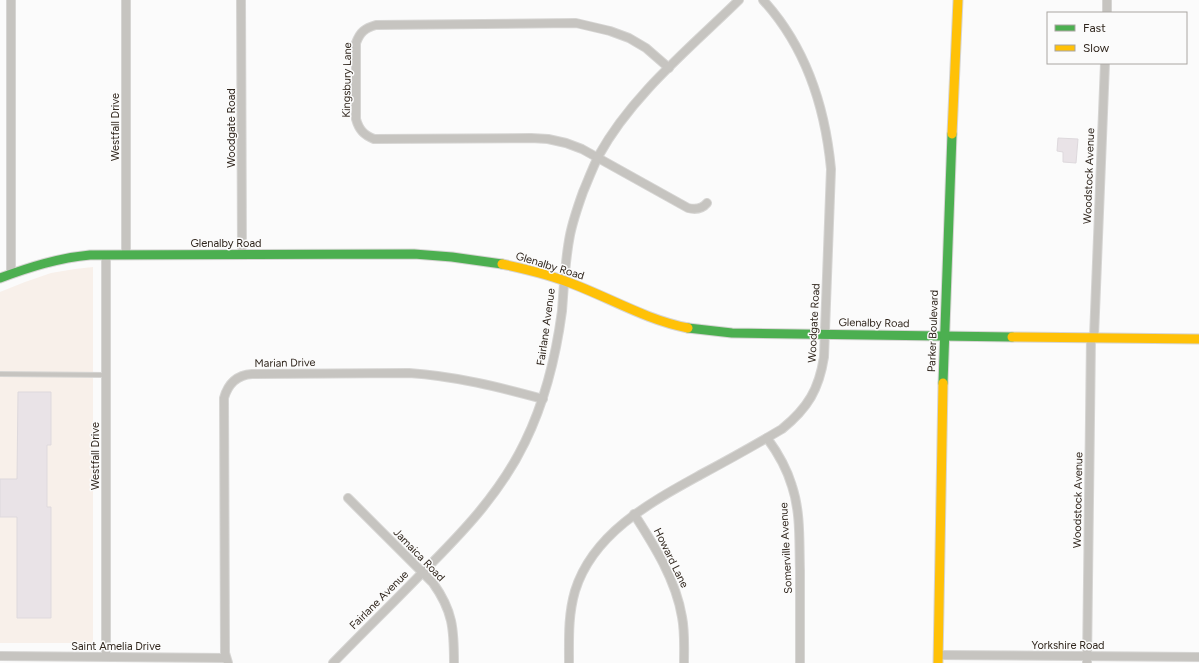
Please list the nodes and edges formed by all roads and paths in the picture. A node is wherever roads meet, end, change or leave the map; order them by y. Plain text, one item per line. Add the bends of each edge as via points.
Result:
1 (11, 0) edge
2 (126, 0) edge
3 (241, 0) edge
4 (739, 0) edge
5 (763, 0) edge
6 (958, 0) edge
7 (1108, 0) edge
8 (1107, 12) edge
9 (1105, 64) edge
10 (669, 68) junction
11 (598, 157) junction
12 (708, 203) dead end
13 (106, 254) junction
14 (126, 254) junction
15 (242, 255) junction
16 (12, 274) junction
17 (0, 278) edge
18 (564, 281) junction
19 (825, 334) junction
20 (944, 336) junction
21 (1092, 337) junction
22 (1199, 339) edge
23 (0, 374) edge
24 (106, 375) junction
25 (543, 399) junction
26 (767, 438) junction
27 (348, 498) dead end
28 (634, 514) junction
29 (422, 573) junction
30 (0, 656) edge
31 (106, 656) junction
32 (1199, 657) edge
33 (938, 659) edge
34 (1087, 659) edge
35 (227, 660) edge
36 (333, 663) edge
37 (454, 663) edge
38 (569, 663) edge
39 (684, 663) edge
40 (800, 663) edge

1 - 16 street
2 - 14 street, Westfall Drive
3 - 15 street, Woodgate Road
4 - 10 street, Fairlane Avenue
5 - 19 street, Woodgate Road via 782,23 801,54 818,95 826,126 831,169
6 - 20 street, Parker Boulevard
7 - 8 street
9 - 21 street, Woodstock Avenue
10 - 11 street, Fairlane Avenue via 640,98
10 - 11 street, Kingsbury Lane via 646,48 629,38 603,28 576,23 376,25 369,27 359,36 356,43 356,119 362,132 367,136 374,139 548,139 566,143
11 - 12 street, Kingsbury Lane via 688,208 701,208
11 - 18 street, Fairlane Avenue via 570,232
13 - 14 street, Glenalby Road
13 - 16 street, Glenalby Road via 68,256
13 - 24 street, Westfall Drive
14 - 15 street, Glenalby Road
15 - 18 street, Glenalby Road via 446,256 510,266
16 - 17 street, Glenalby Road
18 - 19 street, Glenalby Road via 653,318 679,326 732,333
18 - 25 street, Fairlane Avenue via 558,338
19 - 20 street, Glenalby Road
19 - 26 street, Woodgate Road via 822,370 810,400 794,420
20 - 21 street, Glenalby Road
20 - 33 street, Parker Boulevard
21 - 22 street, Glenalby Road
21 - 34 street, Woodstock Avenue
23 - 24 lane
24 - 31 street, Westfall Drive
25 - 29 street, Fairlane Avenue via 510,471 472,521
25 - 35 street, Marian Drive via 450,377 417,374 252,374 236,379 224,398
26 - 28 street, Woodgate Road via 656,498
26 - 40 street, Somerville Avenue via 785,468 796,500 800,544
27 - 29 street, Jamaica Road
28 - 38 street, Woodgate Road via 590,559 575,590 569,624
28 - 39 street, Howard Lane via 660,557 678,600 684,633
29 - 36 street, Fairlane Avenue
29 - 37 street, Jamaica Road via 433,583 447,605 454,634
30 - 31 street, Saint Amelia Drive
31 - 35 street, Saint Amelia Drive
32 - 34 street, Yorkshire Road
33 - 34 street, Yorkshire Road

